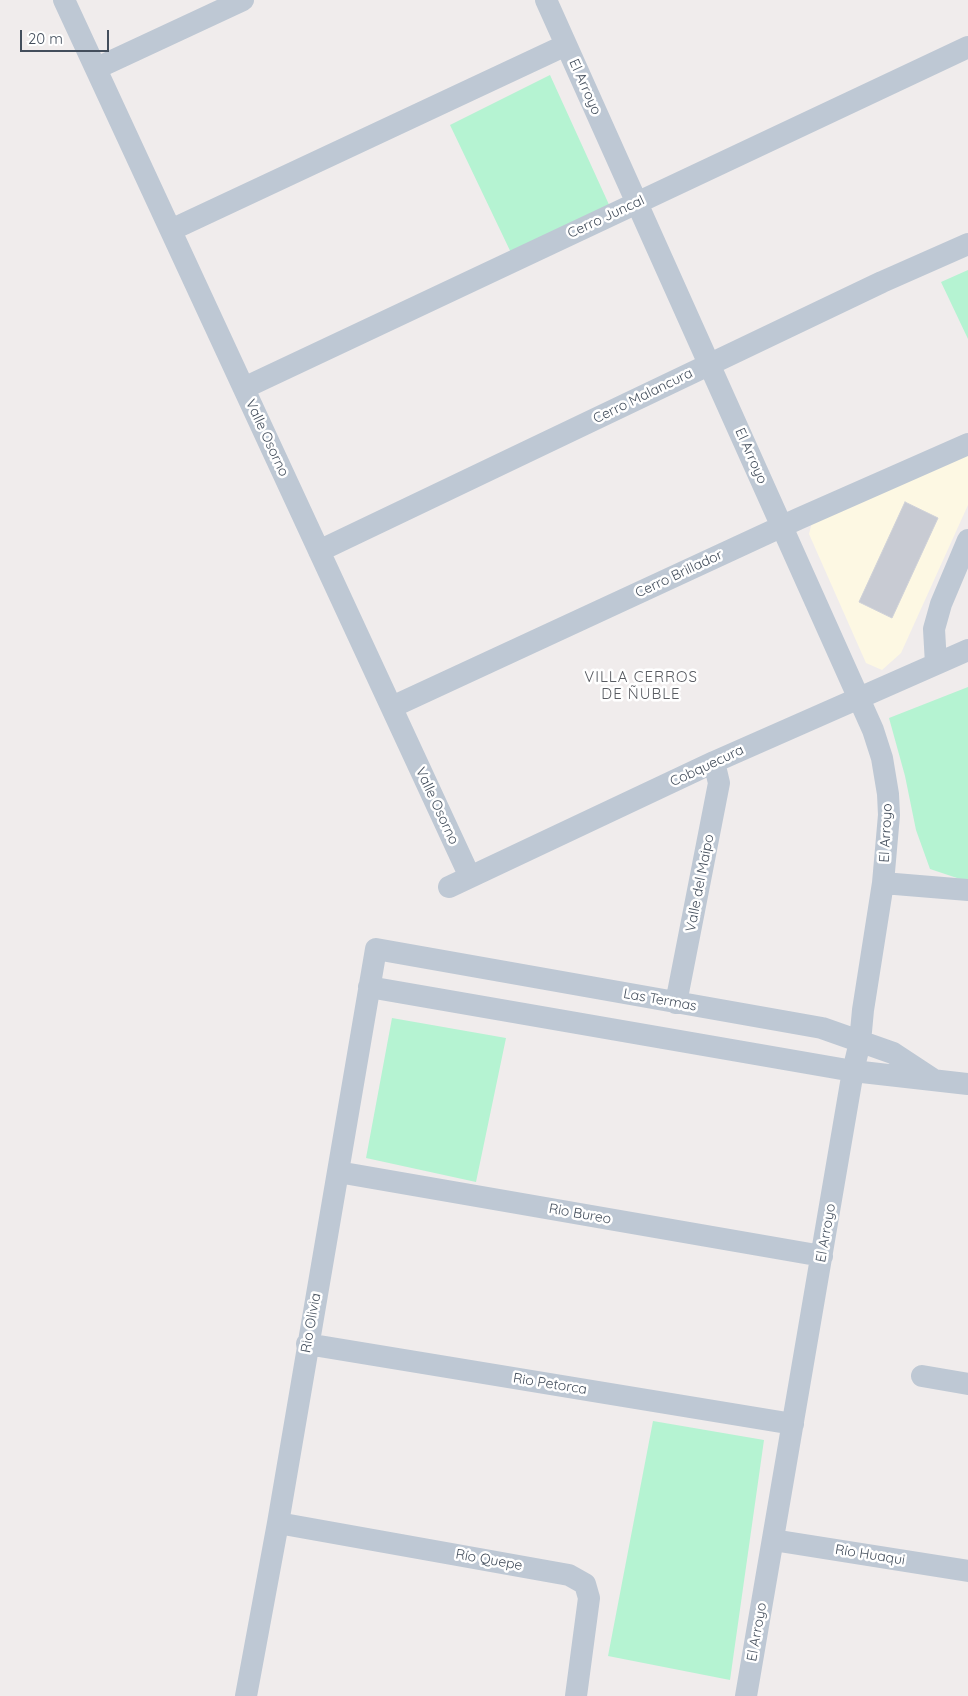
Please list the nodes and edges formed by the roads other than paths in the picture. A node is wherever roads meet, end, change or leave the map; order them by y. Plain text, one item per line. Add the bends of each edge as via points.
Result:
1 (64, 0) edge
2 (243, 0) edge
3 (546, 0) edge
4 (566, 45) junction
5 (968, 47) edge
6 (96, 68) junction
7 (636, 202) junction
8 (171, 230) junction
9 (968, 244) edge
10 (709, 364) junction
11 (244, 388) junction
12 (968, 444) edge
13 (782, 526) junction
14 (968, 540) edge
15 (319, 551) junction
16 (968, 650) edge
17 (936, 664) junction
18 (859, 698) junction
19 (392, 707) junction
20 (714, 762) junction
21 (470, 877) junction
22 (883, 883) junction
23 (449, 887) dead end
24 (968, 890) edge
25 (376, 949) joint
26 (369, 987) junction
27 (676, 1003) junction
28 (860, 1042) junction
29 (853, 1071) junction
30 (934, 1080) junction
31 (968, 1084) edge
32 (338, 1172) junction
33 (822, 1256) junction
34 (307, 1344) junction
35 (922, 1376) dead end
36 (968, 1384) edge
37 (793, 1424) junction
38 (278, 1523) junction
39 (773, 1540) junction
40 (968, 1571) edge
41 (246, 1696) edge
42 (576, 1696) edge
43 (746, 1696) edge

1 - 6 street, Valle Osorno
2 - 6 street
3 - 4 street, El Arroyo
4 - 7 street, El Arroyo
4 - 8 street
5 - 7 street, Cerro Juncal
6 - 8 street, Valle Osorno
7 - 10 street, El Arroyo
7 - 11 street, Cerro Juncal
8 - 11 street, Valle Osorno
9 - 10 street, Cerro Malancura
10 - 13 street, El Arroyo
10 - 15 street, Cerro Malancura
11 - 15 street, Valle Osorno
12 - 13 street, Cerro Brillador
13 - 18 street, El Arroyo
13 - 19 street, Cerro Brillador
14 - 17 street via 934,629
15 - 19 street, Valle Osorno
16 - 17 street, Cobquecura
17 - 18 street, Cobquecura
18 - 20 street, Cobquecura
18 - 22 street, El Arroyo via 882,758 888,794
19 - 21 street, Valle Osorno
20 - 21 street, Cobquecura
20 - 27 street, Valle del Maipo via 719,783
21 - 23 street, Cobquecura
22 - 24 street
22 - 28 street, El Arroyo
25 - 26 street, Rio Olivia
25 - 27 street, Las Termas
26 - 29 street, Las Termas
26 - 32 street, Rio Olivia
27 - 28 street, Las Termas via 822,1028
28 - 29 street, El Arroyo
28 - 30 street, Las Termas via 893,1054
29 - 30 street, Las Termas
29 - 33 street, El Arroyo
30 - 31 street, Las Termas
32 - 33 street, Rio Bureo
32 - 34 street, Rio Olivia
33 - 37 street, El Arroyo
34 - 37 street, Rio Petorca
34 - 38 street, Rio Olivia
35 - 36 street
37 - 39 street, El Arroyo
38 - 41 street, Rio Olivia
38 - 42 street, Río Quepe via 570,1574 585,1584 589,1598
39 - 40 street, Río Huaqui
39 - 43 street, El Arroyo

